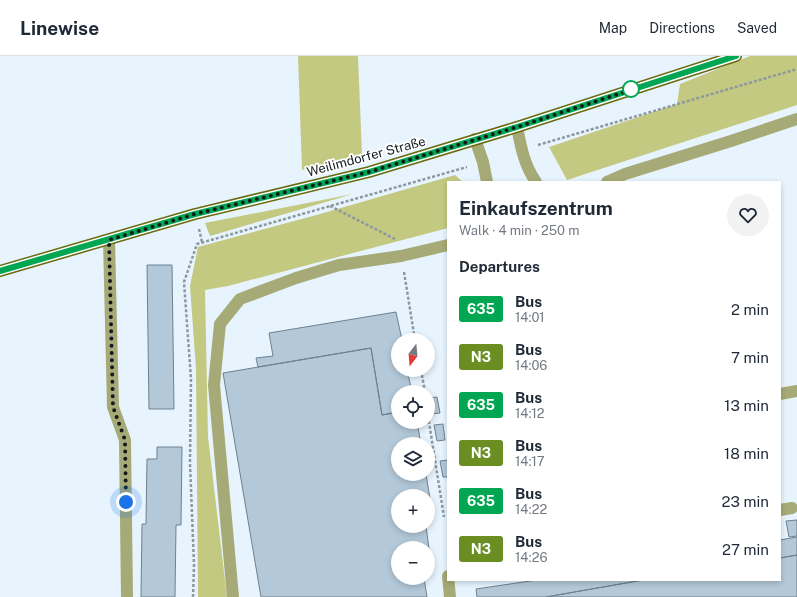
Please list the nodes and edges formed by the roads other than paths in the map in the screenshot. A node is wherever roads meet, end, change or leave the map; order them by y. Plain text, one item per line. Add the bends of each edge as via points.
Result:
1 (736, 56) edge
2 (797, 119) edge
3 (517, 127) junction
4 (475, 139) junction
5 (487, 181) edge
6 (535, 181) edge
7 (609, 181) edge
8 (109, 240) junction
9 (447, 245) edge
10 (0, 271) edge
11 (797, 391) edge
12 (781, 394) edge
13 (448, 581) edge
14 (127, 597) edge
15 (233, 597) edge
16 (450, 597) edge

1 - 3 main road, Weilimdorfer Straße
2 - 7 lane
3 - 4 main road, Weilimdorfer Straße
3 - 6 lane via 529,172
4 - 5 lane
4 - 8 main road, Weilimdorfer Straße via 369,172 195,214
8 - 10 main road, Weilimdorfer Straße
8 - 14 lane via 113,407 125,440
9 - 15 lane via 401,256 339,265 296,278 240,299 220,324 214,386
11 - 12 lane
13 - 16 lane

